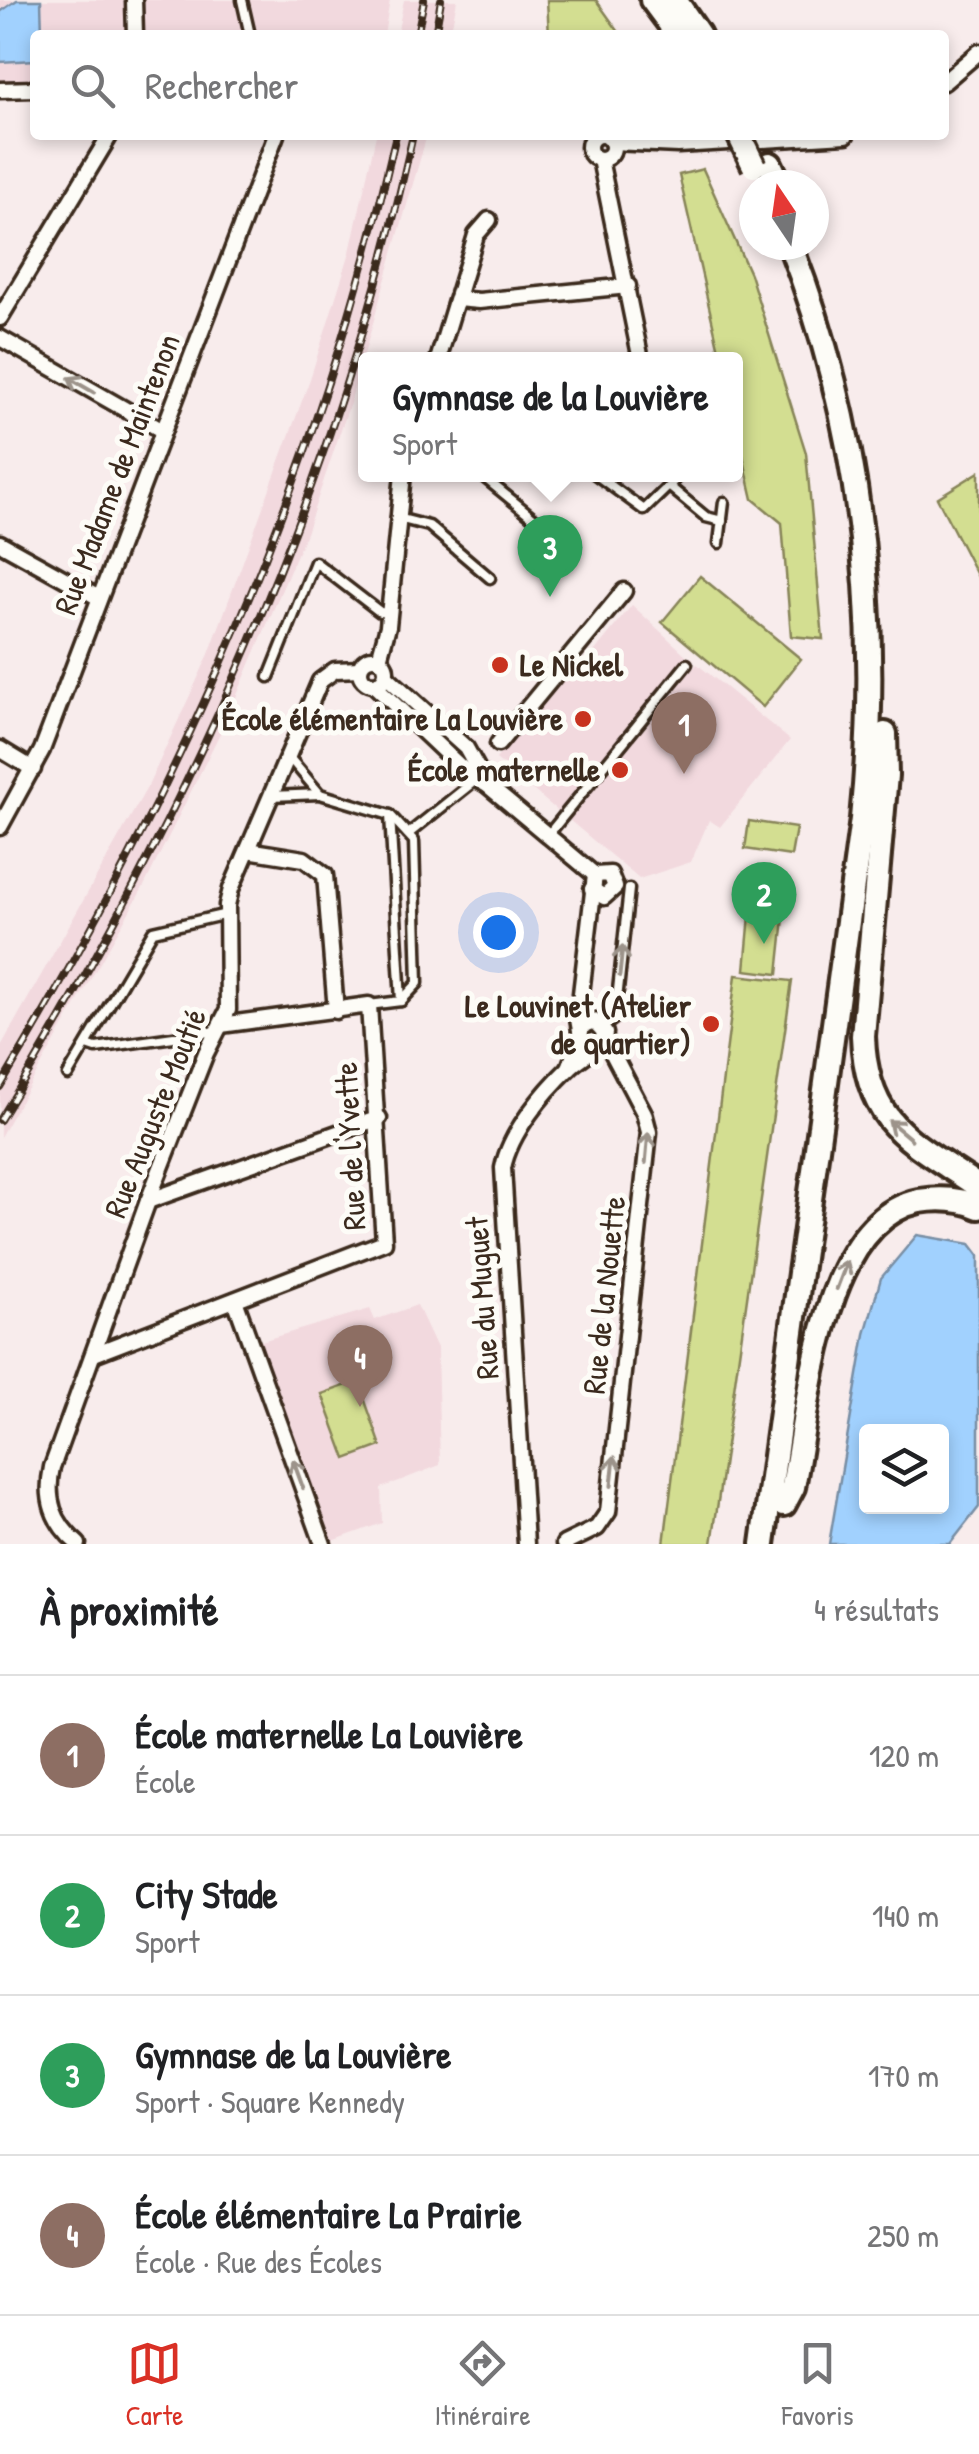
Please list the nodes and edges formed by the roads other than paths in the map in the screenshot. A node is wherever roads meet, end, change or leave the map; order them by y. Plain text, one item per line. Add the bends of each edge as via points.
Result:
1 (134, 0) edge
2 (242, 0) edge
3 (652, 0) edge
4 (675, 0) edge
5 (135, 30) edge
6 (249, 30) edge
7 (674, 30) edge
8 (695, 30) edge
9 (979, 52) edge
10 (949, 78) edge
11 (30, 89) edge
12 (0, 90) edge
13 (107, 140) edge
14 (274, 140) edge
15 (585, 140) edge
16 (592, 140) edge
17 (608, 140) edge
18 (742, 140) edge
19 (757, 140) edge
20 (762, 140) edge
21 (590, 142) junction
22 (612, 142) junction
23 (600, 159) junction
24 (763, 170) edge
25 (766, 170) edge
26 (489, 220) dead end
27 (795, 260) edge
28 (811, 260) edge
29 (628, 286) junction
30 (457, 299) junction
31 (0, 318) edge
32 (0, 338) edge
33 (440, 352) edge
34 (640, 352) edge
35 (163, 431) junction
36 (402, 482) edge
37 (490, 482) edge
38 (605, 482) edge
39 (674, 482) edge
40 (670, 487) junction
41 (724, 502) dead end
42 (398, 518) junction
43 (722, 521) junction
44 (563, 542) dead end
45 (0, 543) edge
46 (719, 544) dead end
47 (490, 578) dead end
48 (624, 591) dead end
49 (99, 598) junction
50 (389, 613) junction
51 (379, 660) junction
52 (687, 664) dead end
53 (360, 669) junction
54 (269, 678) dead end
55 (380, 680) junction
56 (498, 744) dead end
57 (0, 749) edge
58 (288, 756) junction
59 (883, 766) junction
60 (33, 769) junction
61 (482, 782) junction
62 (320, 794) junction
63 (271, 796) junction
64 (390, 815) junction
65 (0, 827) edge
66 (408, 834) junction
67 (548, 835) junction
68 (248, 850) junction
69 (629, 889) dead end
70 (227, 914) junction
71 (582, 1000) junction
72 (401, 1001) junction
73 (370, 1006) junction
74 (336, 1010) junction
75 (220, 1028) junction
76 (599, 1033) junction
77 (580, 1034) junction
78 (87, 1045) junction
79 (568, 1068) junction
80 (68, 1075) dead end
81 (379, 1118) junction
82 (979, 1187) edge
83 (148, 1201) junction
84 (979, 1208) edge
85 (235, 1300) junction
86 (94, 1354) junction
87 (784, 1504) junction
88 (78, 1544) edge
89 (324, 1544) edge
90 (526, 1544) edge
91 (564, 1544) edge
92 (763, 1544) edge
93 (778, 1544) edge

1 - 5 street
2 - 6 lane
3 - 7 main road
4 - 8 main road
9 - 10 street
11 - 12 street
13 - 31 street
14 - 35 street, Rue Madame de Maintenon
15 - 21 street
16 - 21 street
17 - 22 street
18 - 24 main road, bridge
19 - 25 main road
20 - 22 street
21 - 23 street via 590,154
22 - 23 street via 610,154
23 - 29 street
26 - 30 street via 476,236
27 - 92 main road via 854,473 869,597 871,713
28 - 59 main road via 845,364 874,498 886,651
29 - 30 street
29 - 34 street
30 - 33 street
35 -> 32 street
35 - 49 street, Rue Madame de Maintenon
36 - 42 street
37 - 44 lane
38 - 40 lane via 638,509 652,507
39 - 40 lane
40 - 43 lane via 706,517
41 - 43 lane
42 - 47 lane via 430,526
42 - 50 street
43 - 46 lane
45 - 49 street
48 - 56 street
49 - 60 street, Rue Madame de Maintenon
50 - 51 street
50 - 54 lane via 315,562
51 - 53 street via 367,659
51 - 55 street
52 - 67 lane
53 - 55 street, Rue du Muguet via 363,680
53 - 58 street, Rue Auguste Moutié via 335,670 320,681
55 - 61 street, Rue du Muguet via 466,748
57 - 60 street
58 - 62 lane
58 - 63 street, Rue Auguste Moutié
82 -> 59 main road via 885,1118 864,1068
59 - 87 main road
60 - 65 street, Rue Madame de Maintenon
61 - 66 lane
61 - 67 street, Rue du Muguet
62 - 63 lane
62 - 64 lane
63 - 68 street, Rue Auguste Moutié
64 - 66 lane
64 - 72 lane
66 - 72 lane via 414,841 420,946 418,983
67 - 71 street, Rue du Muguet via 597,887
68 - 70 street, Rue Auguste Moutié
68 - 74 street via 304,859 325,875
76 -> 69 lane via 615,1018
70 - 75 street, Rue Auguste Moutié via 229,1001
70 - 78 lane via 153,931
71 - 76 street
71 - 77 street, Rue du Muguet
72 - 73 lane
73 - 74 street
73 - 81 street, Rue de l'Yvette
74 - 75 street
75 - 78 lane
75 - 83 street, Rue Auguste Moutié
76 - 77 street via 584,1025
76 - 79 street, Rue du Muguet
91 -> 76 street, Rue de la Nouette via 597,1528 608,1512 648,1132
77 - 79 street, Rue du Muguet
78 - 80 lane
79 - 90 street, Rue du Muguet via 519,1130 502,1168
81 - 83 street
81 - 85 street, Rue de l'Yvette via 384,1242
83 - 86 street, Rue Auguste Moutié
87 -> 84 main road via 837,1287 863,1236 904,1204 935,1198
85 - 86 street, Rue de l'Yvette
89 -> 85 street
86 - 88 street, Rue Auguste Moutié via 48,1492 54,1515
87 - 93 main road

